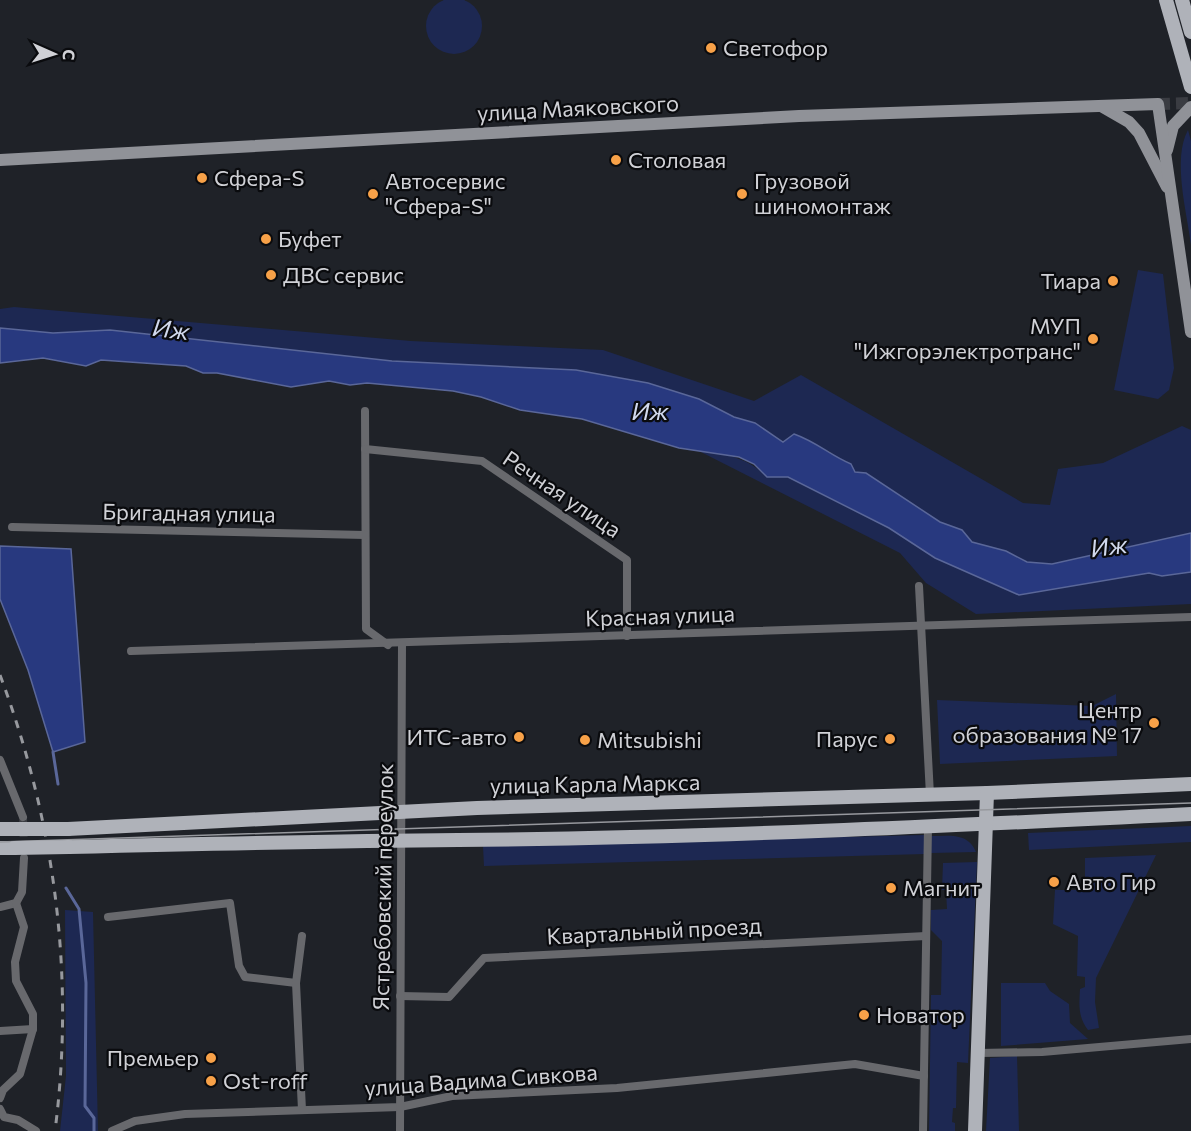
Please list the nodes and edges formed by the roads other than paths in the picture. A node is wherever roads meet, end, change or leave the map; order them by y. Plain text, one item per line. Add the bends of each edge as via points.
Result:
1 (1166, 0) edge
2 (1182, 0) edge
3 (1191, 32) edge
4 (1191, 87) edge
5 (1102, 106) junction
6 (1191, 107) edge
7 (1165, 157) junction
8 (0, 160) edge
9 (1170, 193) junction
10 (1191, 332) edge
11 (365, 411) dead end
12 (365, 449) junction
13 (12, 527) dead end
14 (365, 536) junction
15 (919, 586) dead end
16 (1191, 617) edge
17 (921, 625) junction
18 (627, 636) junction
19 (402, 644) junction
20 (388, 645) junction
21 (131, 651) dead end
22 (0, 760) edge
23 (1191, 784) edge
24 (11, 791) junction
25 (0, 792) edge
26 (987, 793) junction
27 (930, 795) junction
28 (402, 811) junction
29 (1191, 814) edge
30 (23, 817) tunnel mouth
31 (988, 824) junction
32 (928, 827) junction
33 (7, 829) edge
34 (402, 840) junction
35 (13, 851) edge
36 (16, 903) junction
37 (0, 907) edge
38 (108, 917) dead end
39 (303, 936) dead end
40 (926, 936) junction
41 (296, 983) junction
42 (400, 996) junction
43 (33, 1029) junction
44 (0, 1031) edge
45 (1191, 1039) edge
46 (978, 1053) junction
47 (924, 1076) junction
48 (0, 1098) edge
49 (400, 1107) junction
50 (302, 1110) junction
51 (1, 1114) edge
52 (112, 1130) edge
53 (36, 1131) edge
54 (400, 1131) edge
55 (923, 1131) edge
56 (975, 1131) edge

1 - 4 main road
2 - 3 main road
5 - 7 main road, улица Маяковского via 1158,104
5 - 8 main road, улица Маяковского via 799,116
5 - 9 main road via 1129,122 1139,134
6 - 7 main road via 1173,126
7 - 9 main road
9 - 10 main road
11 - 12 street
12 - 14 street
12 - 18 street, Речная улица via 482,461 627,560
13 - 14 street, Бригадная улица
14 - 20 street via 366,629
15 - 17 street
16 - 17 street, Красная улица
17 - 18 street, Красная улица
17 - 27 street
18 - 19 street, Красная улица
19 - 20 street, Красная улица
19 - 28 street, Ястребовский переулок
20 - 21 street, Красная улица
22 - 24 street
23 - 26 main road, улица Карла Маркса
24 - 25 street
24 - 30 street
26 - 27 main road, улица Карла Маркса
26 - 31 main road
27 - 28 main road, улица Карла Маркса
28 - 33 main road, улица Карла Маркса, bridge
28 - 34 street, Ястребовский переулок
29 - 31 main road
31 - 32 main road
31 - 46 main road
32 - 34 main road
32 - 40 street
34 - 35 main road, bridge
34 - 42 street, Ястребовский переулок
35 - 36 street via 22,892
36 - 37 street
36 - 43 street via 24,927 15,962 16,981 33,1014
38 - 41 street via 230,903 239,966 245,977
39 - 41 street
40 - 42 street, Квартальный проезд via 484,958 449,997
40 - 47 street
41 - 50 street
42 - 49 street, Ястребовский переулок
43 - 44 street
43 - 48 street via 21,1074 3,1090
45 - 46 street via 1042,1052
46 - 56 main road
47 - 49 street, улица Вадима Сивкова via 855,1064 617,1088 452,1096
47 - 55 street
49 - 50 street, улица Вадима Сивкова
49 - 54 street, Ястребовский переулок
50 - 52 street, улица Вадима Сивкова via 185,1114 135,1121
51 - 53 street

